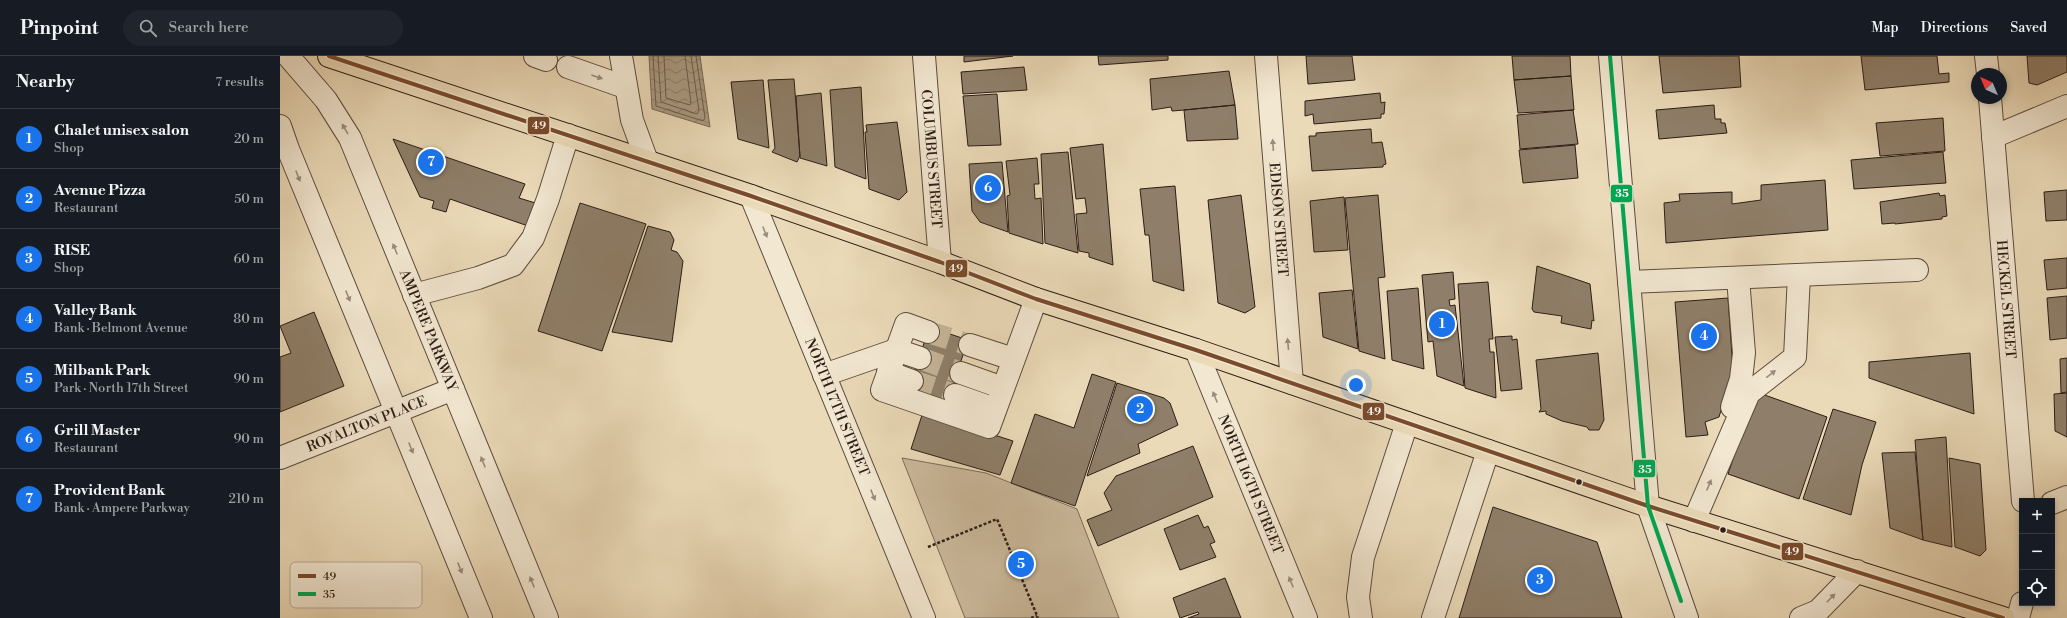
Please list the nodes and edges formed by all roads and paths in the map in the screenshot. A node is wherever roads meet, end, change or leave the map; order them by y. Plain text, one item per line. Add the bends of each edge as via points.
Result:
1 (288, 56) edge
2 (329, 56) edge
3 (621, 56) edge
4 (924, 56) edge
5 (1266, 56) edge
6 (1610, 56) edge
7 (1986, 56) edge
8 (568, 67) dead end
9 (1987, 68) edge
10 (625, 87) junction
11 (1990, 104) edge
12 (2067, 106) edge
13 (280, 126) edge
14 (568, 135) junction
15 (1993, 137) junction
16 (647, 161) junction
17 (751, 196) junction
18 (940, 262) junction
19 (1916, 270) dead end
20 (1799, 275) junction
21 (1738, 278) junction
22 (1629, 282) junction
23 (414, 295) junction
24 (1036, 298) junction
25 (928, 332) tunnel mouth
26 (970, 345) tunnel mouth
27 (896, 350) junction
28 (1196, 350) junction
29 (920, 358) tunnel mouth
30 (1014, 359) junction
31 (888, 372) junction
32 (961, 373) tunnel mouth
33 (824, 375) junction
34 (912, 381) tunnel mouth
35 (1292, 383) junction
36 (1003, 388) junction
37 (453, 389) junction
38 (955, 395) tunnel mouth
39 (995, 409) junction
40 (396, 412) junction
41 (1407, 423) junction
42 (1732, 428) junction
43 (1488, 451) junction
44 (280, 458) edge
45 (2067, 497) edge
46 (2023, 498) edge
47 (2055, 502) edge
48 (1648, 506) junction
49 (1694, 521) junction
50 (928, 547) dead end
51 (1857, 571) junction
52 (2021, 606) edge
53 (1038, 617) edge
54 (481, 618) edge
55 (547, 618) edge
56 (924, 618) edge
57 (1031, 618) edge
58 (1306, 618) edge
59 (1361, 618) edge
60 (1433, 618) edge
61 (1687, 618) edge
62 (1801, 618) edge
63 (2002, 618) edge
64 (2018, 618) edge

23 -> 1 street, AMPERE PARKWAY via 350,138 312,81
2 - 14 main road
3 - 10 street
4 - 18 street, COLUMBUS STREET
35 -> 5 street, EDISON STREET
6 - 22 street
7 - 9 street
8 -> 10 street
10 - 16 street via 632,120
11 - 15 street, HECKEL STREET
12 - 15 street
13 -> 40 street
14 - 16 main road
14 - 23 street via 533,238 513,265 478,278
15 - 46 street, HECKEL STREET
16 - 17 main road
17 - 18 main road
17 -> 33 street, NORTH 17TH STREET
18 - 24 main road
19 - 20 street
20 - 21 street
42 -> 20 street via 1749,393 1795,357
21 - 22 street
21 - 42 street via 1744,353 1741,379 1732,403
22 - 48 street
23 - 37 street, AMPERE PARKWAY
24 - 28 main road
24 - 30 street
25 - 27 street via 906,324
26 - 30 street
27 - 29 street
27 - 31 street
27 - 33 street
28 - 35 main road
58 -> 28 street, NORTH 16TH STREET
30 - 36 street
31 - 34 street
31 - 39 street via 882,390 974,422 988,426
32 - 36 street
33 -> 56 street, NORTH 17TH STREET
35 - 41 main road
36 - 39 street
37 - 40 street, ROYALTON PLACE
55 -> 37 street, AMPERE PARKWAY
38 - 39 street
40 - 44 street, ROYALTON PLACE
40 -> 54 street
41 - 43 main road
41 - 59 street via 1363,557 1358,597
49 -> 42 street
43 - 48 main road
43 - 60 street
45 - 47 street
48 - 49 main road
48 - 61 street
49 - 51 main road
50 - 53 path via 997,519
62 -> 51 street via 1818,611
51 - 63 main road
52 - 64 street
53 - 57 path

